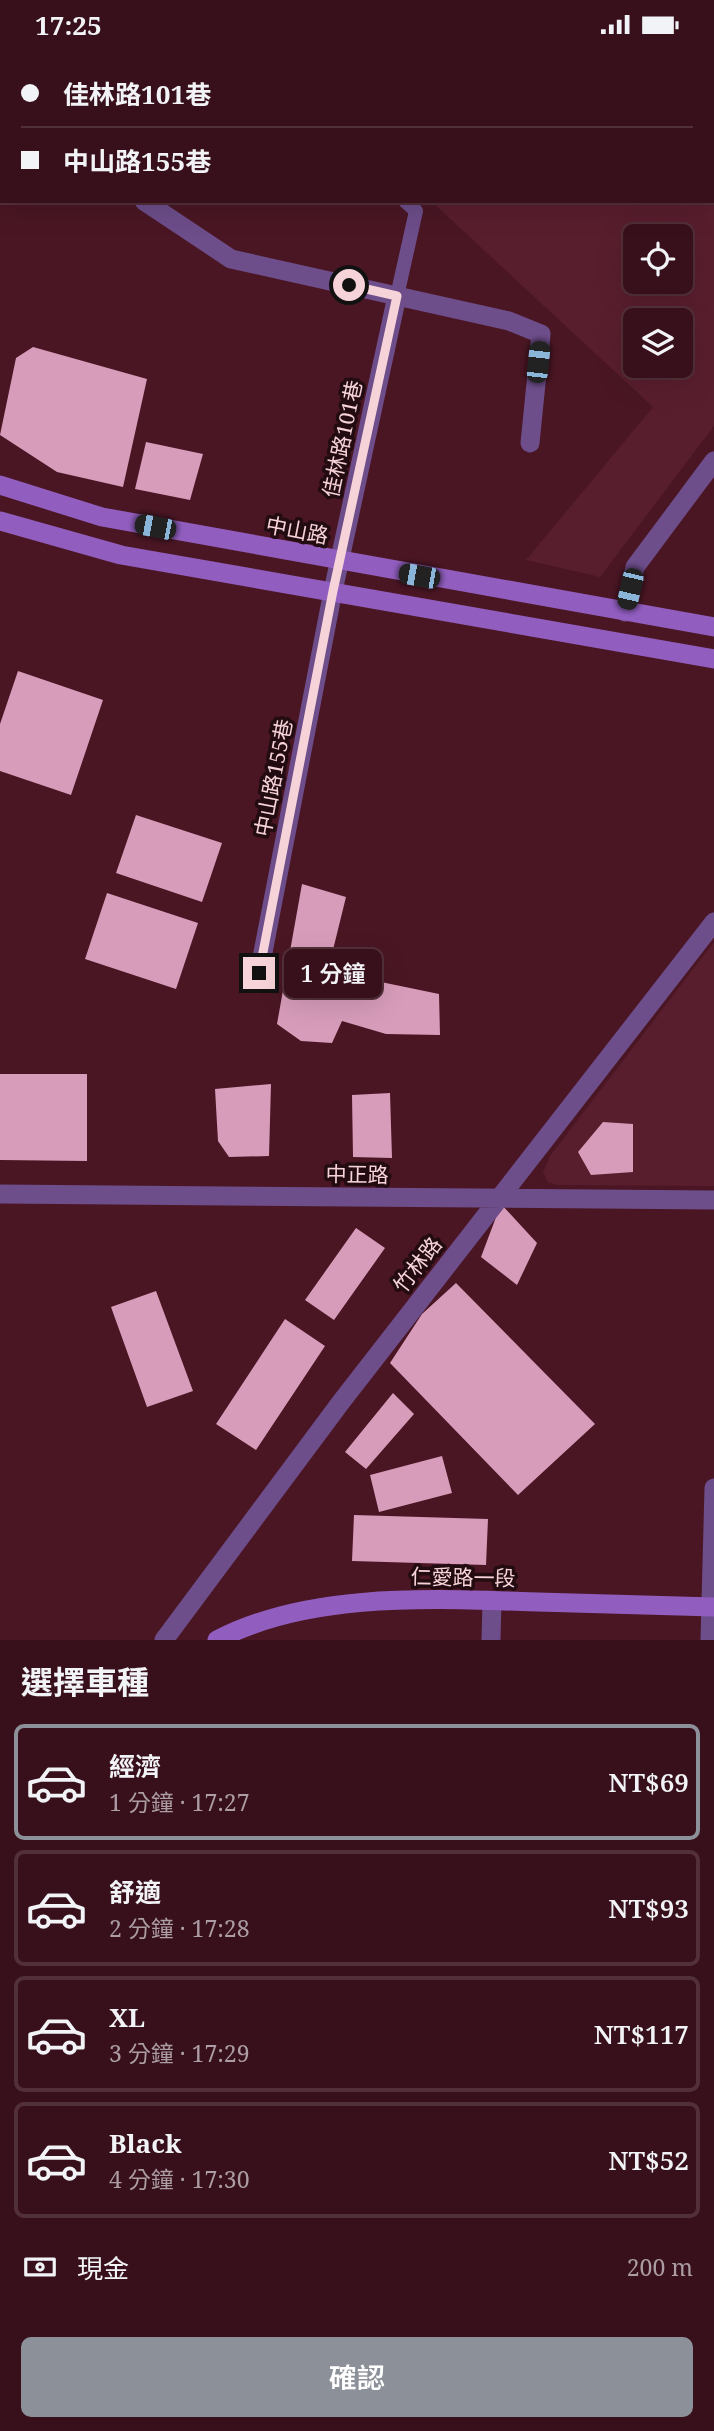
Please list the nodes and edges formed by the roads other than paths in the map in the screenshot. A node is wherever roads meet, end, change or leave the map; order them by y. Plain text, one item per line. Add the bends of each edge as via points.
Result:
1 (147, 203) edge
2 (407, 203) edge
3 (397, 296) junction
4 (530, 443) dead end
5 (714, 461) edge
6 (0, 485) edge
7 (0, 521) edge
8 (341, 563) junction
9 (333, 591) junction
10 (625, 612) junction
11 (714, 627) edge
12 (714, 659) edge
13 (714, 922) edge
14 (259, 973) dead end
15 (0, 1194) edge
16 (498, 1199) junction
17 (714, 1200) edge
18 (714, 1487) edge
19 (492, 1601) junction
20 (713, 1607) edge
21 (164, 1640) edge
22 (217, 1640) edge
23 (491, 1640) edge
24 (710, 1640) edge

1 - 3 street via 231,259
2 - 3 lane, 佳林路101巷 via 416,211
3 - 4 street via 509,321 541,334
3 - 8 street, 佳林路101巷
5 - 10 street via 635,567
6 - 8 main road, 中山路 via 102,517
7 - 9 main road via 121,555
8 - 9 street, 佳林路101巷
8 - 10 main road, 中山路
9 - 12 main road
9 - 14 street, 中山路155巷
10 - 11 main road, 中山路
13 - 16 street, 竹林路
15 - 16 street, 中正路
16 - 17 street, 中正路
16 - 21 street, 竹林路
18 - 20 street
19 - 20 main road, 仁愛路一段
19 - 22 main road, 仁愛路一段 via 400,1600 313,1609
19 - 23 street
20 - 24 street

